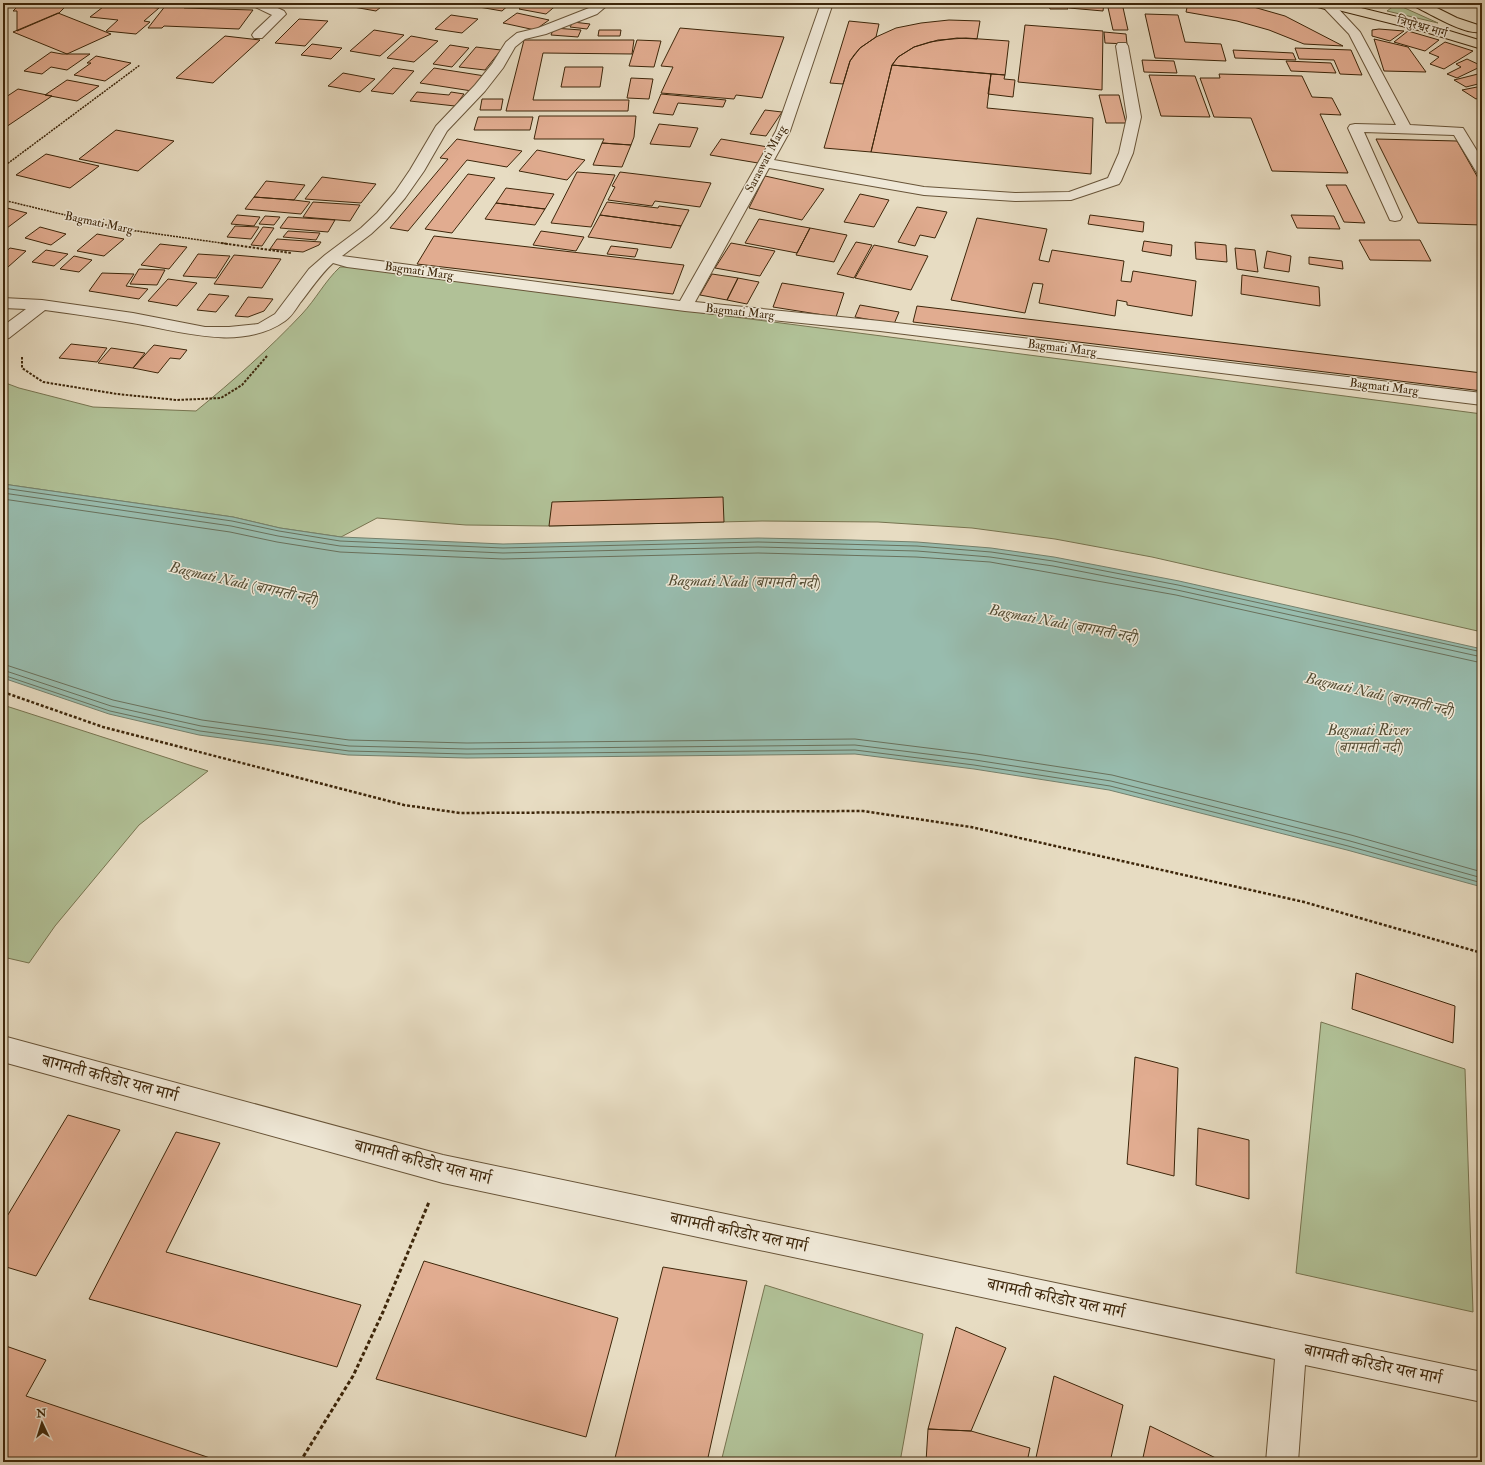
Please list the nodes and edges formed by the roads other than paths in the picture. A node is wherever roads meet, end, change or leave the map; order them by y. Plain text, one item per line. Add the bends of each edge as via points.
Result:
1 (257, 3) edge
2 (604, 3) edge
3 (827, 3) edge
4 (1371, 3) edge
5 (1418, 3) edge
6 (1329, 5) edge
7 (1482, 31) edge
8 (258, 35) dead end
9 (1122, 46) dead end
10 (1482, 46) edge
11 (1405, 129) junction
12 (765, 163) junction
13 (1482, 170) edge
14 (1395, 218) dead end
15 (330, 258) junction
16 (3, 303) edge
17 (42, 306) junction
18 (685, 306) junction
19 (3, 334) edge
20 (1482, 399) edge
21 (3, 1049) edge
22 (1291, 1347) junction
23 (1482, 1387) edge
24 (1282, 1462) edge

1 - 8 street via 280,14
2 - 15 street via 542,31 521,36 510,44 480,88 441,129 400,195 366,231
3 - 12 street, Saraswati Marg via 783,131
4 - 6 highway via 1356,6
5 - 7 highway, त्रिपुरेश्वर मार्ग via 1453,21
6 - 10 highway, त्रिपुरेश्वर मार्ग via 1426,28
6 - 11 street via 1354,32
9 - 12 street via 1134,117 1126,153 1114,181 1071,196 1015,197 924,191
11 - 13 street via 1458,131
11 - 14 street via 1355,128
12 - 18 street, Saraswati Marg
15 - 17 street via 315,272 281,317 262,328 245,331 205,332 133,318
15 - 18 street, Bagmati Marg
16 - 17 street
17 - 19 street
18 - 20 street, Bagmati Marg via 880,326
21 - 22 street, बागमती करिडोर यल मार्ग via 443,1169
22 - 23 street, बागमती करिडोर यल मार्ग
22 - 24 street

